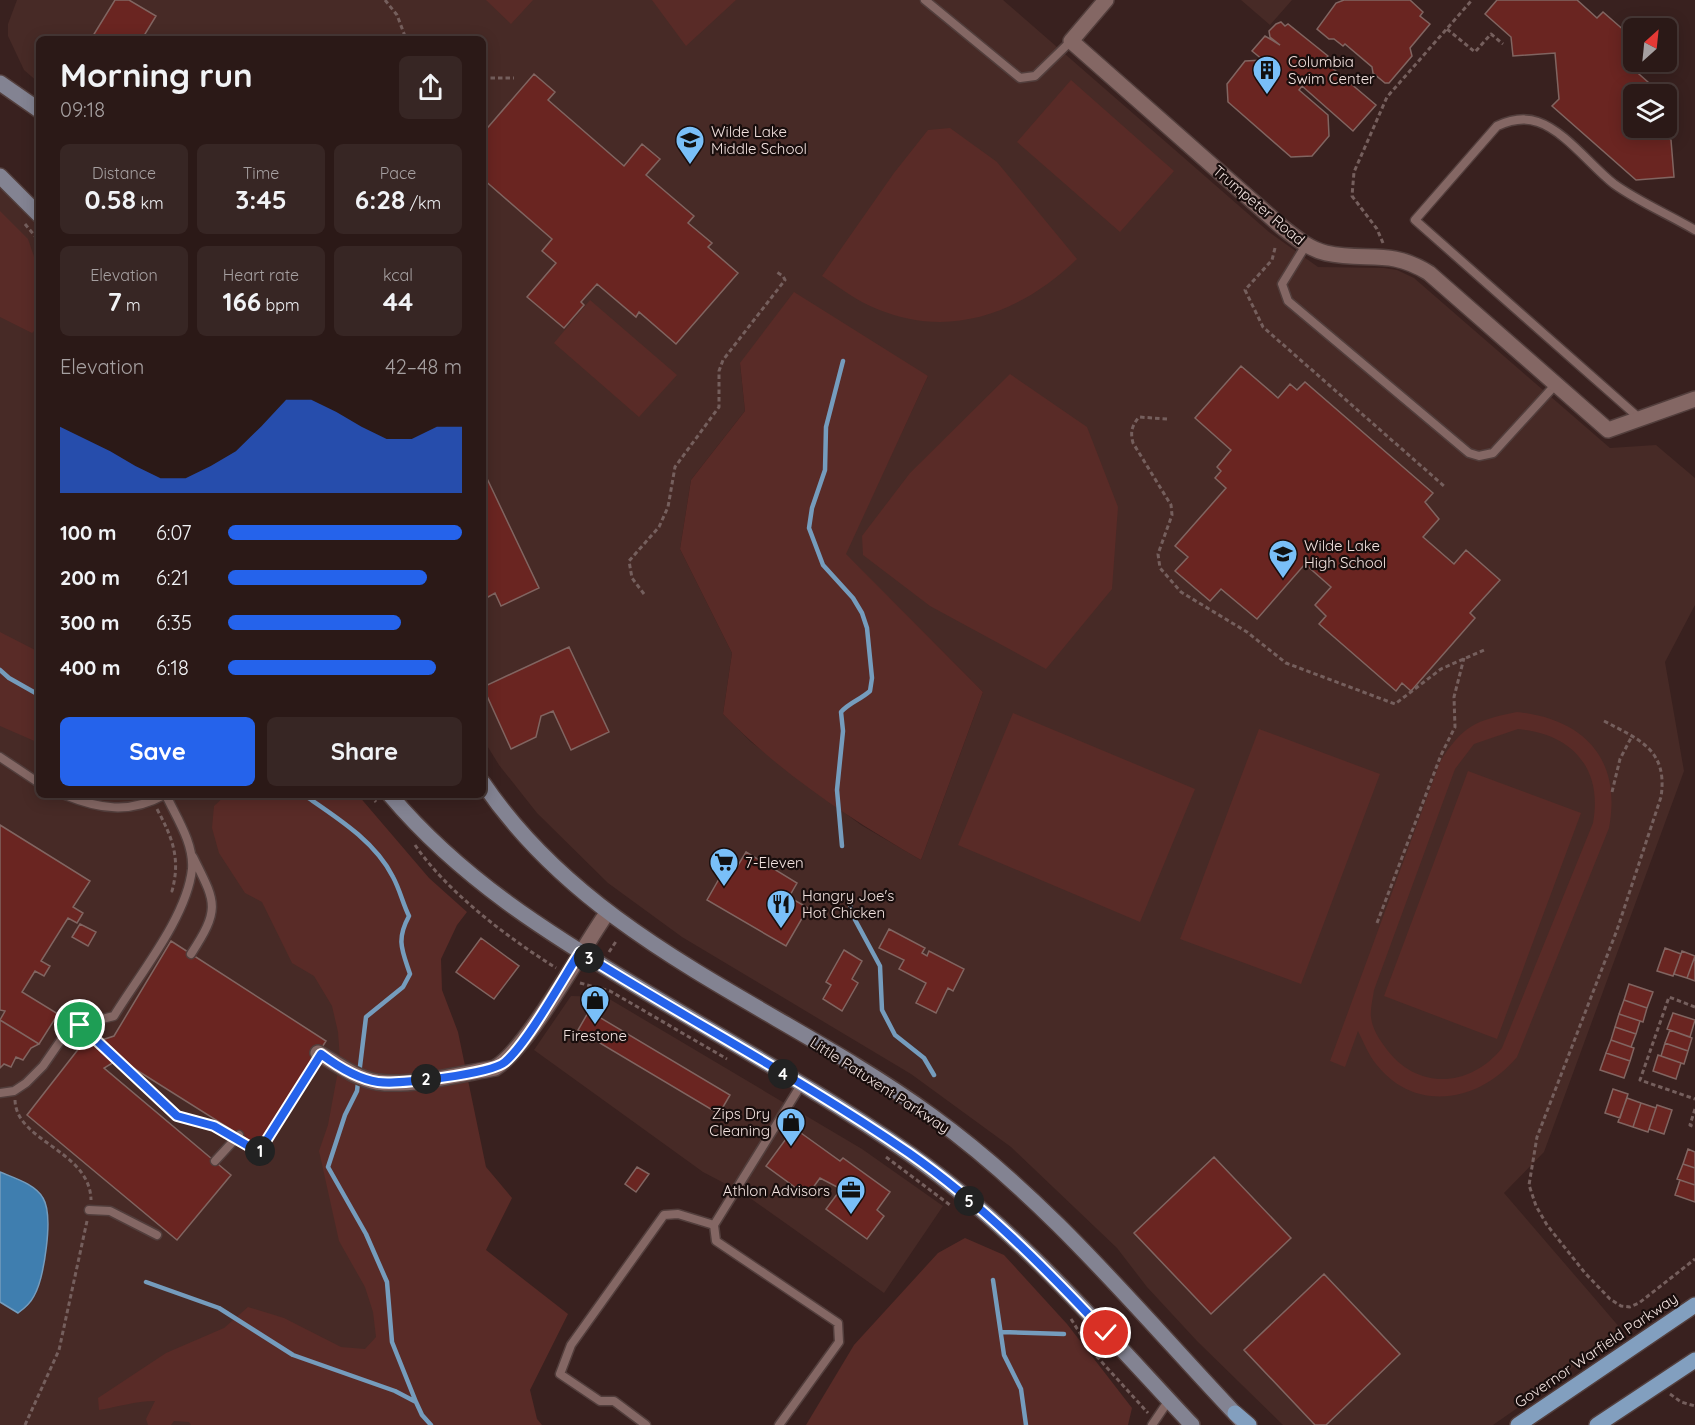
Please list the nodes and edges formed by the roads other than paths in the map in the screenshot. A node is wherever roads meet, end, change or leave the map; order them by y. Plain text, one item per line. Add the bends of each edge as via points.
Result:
1 (925, 0) edge
2 (1106, 0) edge
3 (1071, 41) junction
4 (0, 72) edge
5 (0, 83) edge
6 (35, 107) edge
7 (0, 176) edge
8 (36, 212) edge
9 (1695, 230) edge
10 (1306, 245) junction
11 (1557, 383) junction
12 (1695, 399) edge
13 (1638, 417) junction
14 (0, 757) edge
15 (36, 781) edge
16 (486, 787) edge
17 (72, 798) edge
18 (158, 798) edge
19 (167, 798) edge
20 (393, 798) edge
21 (190, 852) junction
22 (607, 913) junction
23 (580, 952) junction
24 (191, 954) dead end
25 (321, 1055) road end
26 (801, 1084) junction
27 (0, 1093) edge
28 (237, 1137) road end
29 (214, 1161) dead end
30 (90, 1210) road end
31 (714, 1225) junction
32 (157, 1235) dead end
33 (1695, 1305) edge
34 (1695, 1360) edge
35 (1168, 1400) junction
36 (646, 1425) edge
37 (779, 1425) edge
38 (1152, 1425) edge
39 (1192, 1425) edge
40 (1248, 1425) edge
41 (1518, 1425) edge
42 (1597, 1425) edge

1 - 3 lane via 1020,78 1035,76
2 - 3 street
3 - 10 street, Trumpeter Road
4 - 6 main road
5 - 6 main road
7 - 8 main road
9 - 13 lane via 1631,195 1552,129 1528,120 1497,126 1415,220
10 - 11 street, Trumpeter Road via 1326,253 1392,256 1416,265
10 - 11 lane via 1282,284 1288,301 1469,453 1493,453
11 - 13 street, Trumpeter Road via 1608,430
12 - 13 street, Trumpeter Road
14 - 15 lane
16 - 22 main road, Little Patuxent Parkway via 525,838 561,875
17 - 18 lane via 108,808 145,804
19 - 21 lane
20 - 23 main road via 437,846 480,884
21 - 24 lane via 213,898 209,921
21 - 27 lane via 192,868 179,910 114,1016 70,1028 43,1066 14,1091
22 - 23 street
22 - 40 main road, Little Patuxent Parkway via 671,958 885,1085 982,1154 1084,1248
23 - 25 street via 536,1021 505,1062 495,1068 378,1082
23 - 26 main road
26 - 31 lane
26 - 35 main road via 910,1154 987,1215 1055,1278
28 - 29 lane
30 - 32 lane via 110,1211
31 - 36 lane via 678,1214 664,1215 571,1345 560,1374 600,1401 614,1401
31 - 37 lane via 716,1241 838,1323 839,1342
33 - 41 main road, Governor Warfield Parkway
34 - 42 main road
35 - 38 lane
35 - 39 main road

